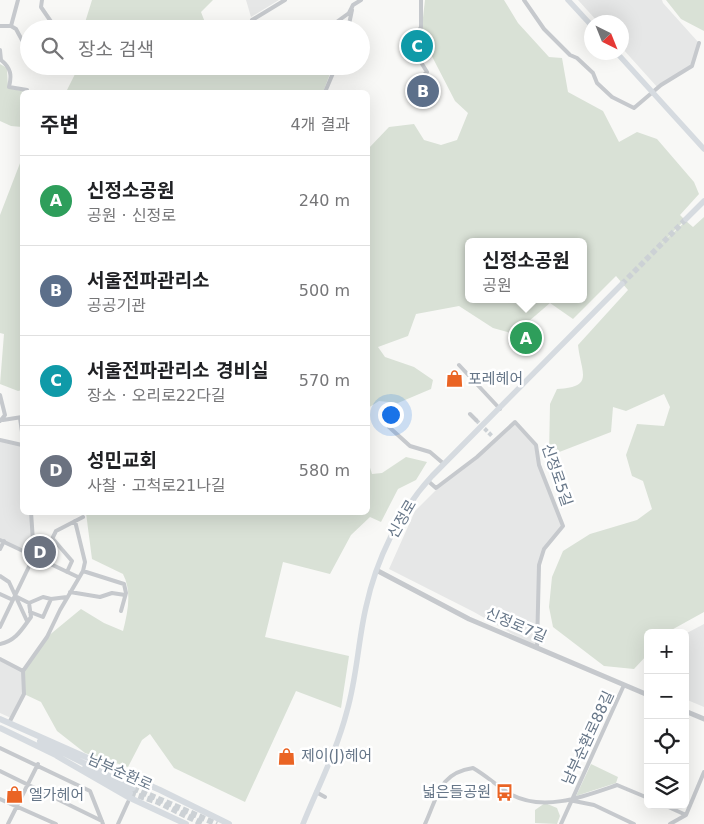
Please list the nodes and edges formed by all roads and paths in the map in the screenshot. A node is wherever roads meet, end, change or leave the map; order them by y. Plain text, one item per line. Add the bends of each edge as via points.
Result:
1 (18, 0) edge
2 (42, 0) edge
3 (285, 0) edge
4 (361, 0) edge
5 (421, 0) edge
6 (524, 0) edge
7 (568, 0) edge
8 (353, 5) junction
9 (584, 17) edge
10 (50, 20) edge
11 (252, 20) dead end
12 (339, 20) edge
13 (350, 20) edge
14 (0, 26) edge
15 (11, 26) junction
16 (20, 36) edge
17 (699, 43) dead end
18 (0, 50) edge
19 (623, 60) edge
20 (332, 75) edge
21 (415, 82) dead end
22 (27, 90) dead end
23 (326, 90) edge
24 (652, 93) junction
25 (704, 148) edge
26 (704, 197) edge
27 (703, 202) edge
28 (686, 219) tunnel mouth
29 (622, 284) tunnel mouth
30 (460, 365) dead end
31 (0, 395) edge
32 (500, 409) junction
33 (470, 414) dead end
34 (20, 417) edge
35 (388, 419) dead end
36 (476, 420) tunnel mouth
37 (1, 421) edge
38 (0, 440) edge
39 (20, 445) edge
40 (444, 464) junction
41 (428, 481) junction
42 (30, 515) edge
43 (83, 517) dead end
44 (75, 521) junction
45 (54, 538) junction
46 (2, 540) edge
47 (34, 547) junction
48 (0, 549) edge
49 (34, 556) junction
50 (83, 571) junction
51 (378, 571) junction
52 (67, 572) junction
53 (0, 576) edge
54 (78, 577) junction
55 (0, 594) edge
56 (69, 595) junction
57 (125, 595) junction
58 (14, 598) junction
59 (51, 599) junction
60 (29, 603) junction
61 (121, 611) dead end
62 (30, 612) junction
63 (0, 613) edge
64 (5, 616) junction
65 (27, 622) junction
66 (0, 627) edge
67 (0, 644) edge
68 (538, 648) junction
69 (0, 659) edge
70 (23, 671) junction
71 (624, 685) junction
72 (644, 693) edge
73 (689, 713) edge
74 (0, 719) edge
75 (704, 719) edge
76 (9, 723) junction
77 (0, 728) edge
78 (0, 748) edge
79 (57, 756) junction
80 (38, 764) junction
81 (0, 771) edge
82 (704, 772) edge
83 (28, 784) junction
84 (316, 791) junction
85 (644, 796) edge
86 (325, 797) dead end
87 (0, 799) edge
88 (571, 801) junction
89 (128, 802) dead end
90 (16, 806) junction
91 (673, 809) edge
92 (686, 815) junction
93 (102, 823) edge
94 (8, 824) edge
95 (56, 824) edge
96 (118, 824) edge
97 (186, 824) edge
98 (229, 824) edge
99 (302, 824) edge
100 (425, 824) edge
101 (560, 824) edge
102 (634, 824) edge
103 (670, 824) edge

1 - 15 street
2 - 10 street via 41,7
3 - 11 street
4 - 8 street
5 - 21 street via 421,27 411,46 427,72
6 - 24 street via 544,29 593,73 597,83 612,97 634,108
7 - 9 main road
8 - 12 street
8 - 13 street
14 - 15 street
15 - 16 street
17 - 24 street via 692,66
18 - 22 street via 1,60 9,67 9,87
19 - 24 main road
20 - 23 street
24 - 25 main road
26 - 27 main road
27 - 28 main road
29 - 32 main road, 신정로
30 - 32 street
31 - 37 street via 5,415
32 - 40 main road, 신정로
33 - 36 street
34 - 37 street
35 - 40 street via 390,427 410,446 430,452
38 - 39 street
40 - 41 main road, 신정로
41 - 51 main road, 신정로 via 408,504 390,537
41 - 68 street, 신정로5길 via 436,488 515,422 536,445 539,465 563,526 544,549 539,565
42 - 47 street
43 - 44 street
44 - 45 street via 56,531
44 - 50 street via 85,562
45 - 47 street via 49,545
45 - 52 street via 72,561
46 - 48 street
46 - 49 street
47 - 49 street
49 - 52 street
49 - 58 street
50 - 54 street
50 - 57 street via 124,584
51 - 68 street, 신정로7길 via 469,619
51 - 84 main road, 신정로 via 366,606 347,711
52 - 54 street
53 - 58 street via 9,582
54 - 56 street
55 - 58 street
56 - 57 street
56 - 59 street
56 - 70 street via 47,637
57 - 61 street
58 - 60 street
58 - 64 street
58 - 65 street
59 - 60 street via 43,596
59 - 62 street via 43,617
60 - 62 street
62 - 65 street
63 - 64 street
64 - 66 street
65 - 67 street via 11,642
68 - 71 street, 신정로7길
69 - 70 street
70 - 76 street via 24,694
71 - 72 street, 신정로7길
71 - 88 street, 남부순환로88길
73 - 75 street
74 - 76 main road, 남부순환로
76 - 79 main road, 남부순환로 via 132,790
76 - 98 main road, 남부순환로
77 - 79 main road, 남부순환로
78 - 80 street
79 - 97 main road, 남부순환로 via 128,798
80 - 83 street
80 - 93 street via 90,791
81 - 83 street
82 - 92 street
83 - 90 street
83 - 93 street
84 - 86 street
84 - 99 main road, 신정로
85 - 88 street via 617,785
87 - 90 street
88 - 100 street via 520,798 473,768 458,770 446,778
88 - 101 street, 남부순환로88길
88 - 102 street via 586,802
89 - 96 street
90 - 94 street
90 - 95 street
91 - 92 street
92 - 103 street

